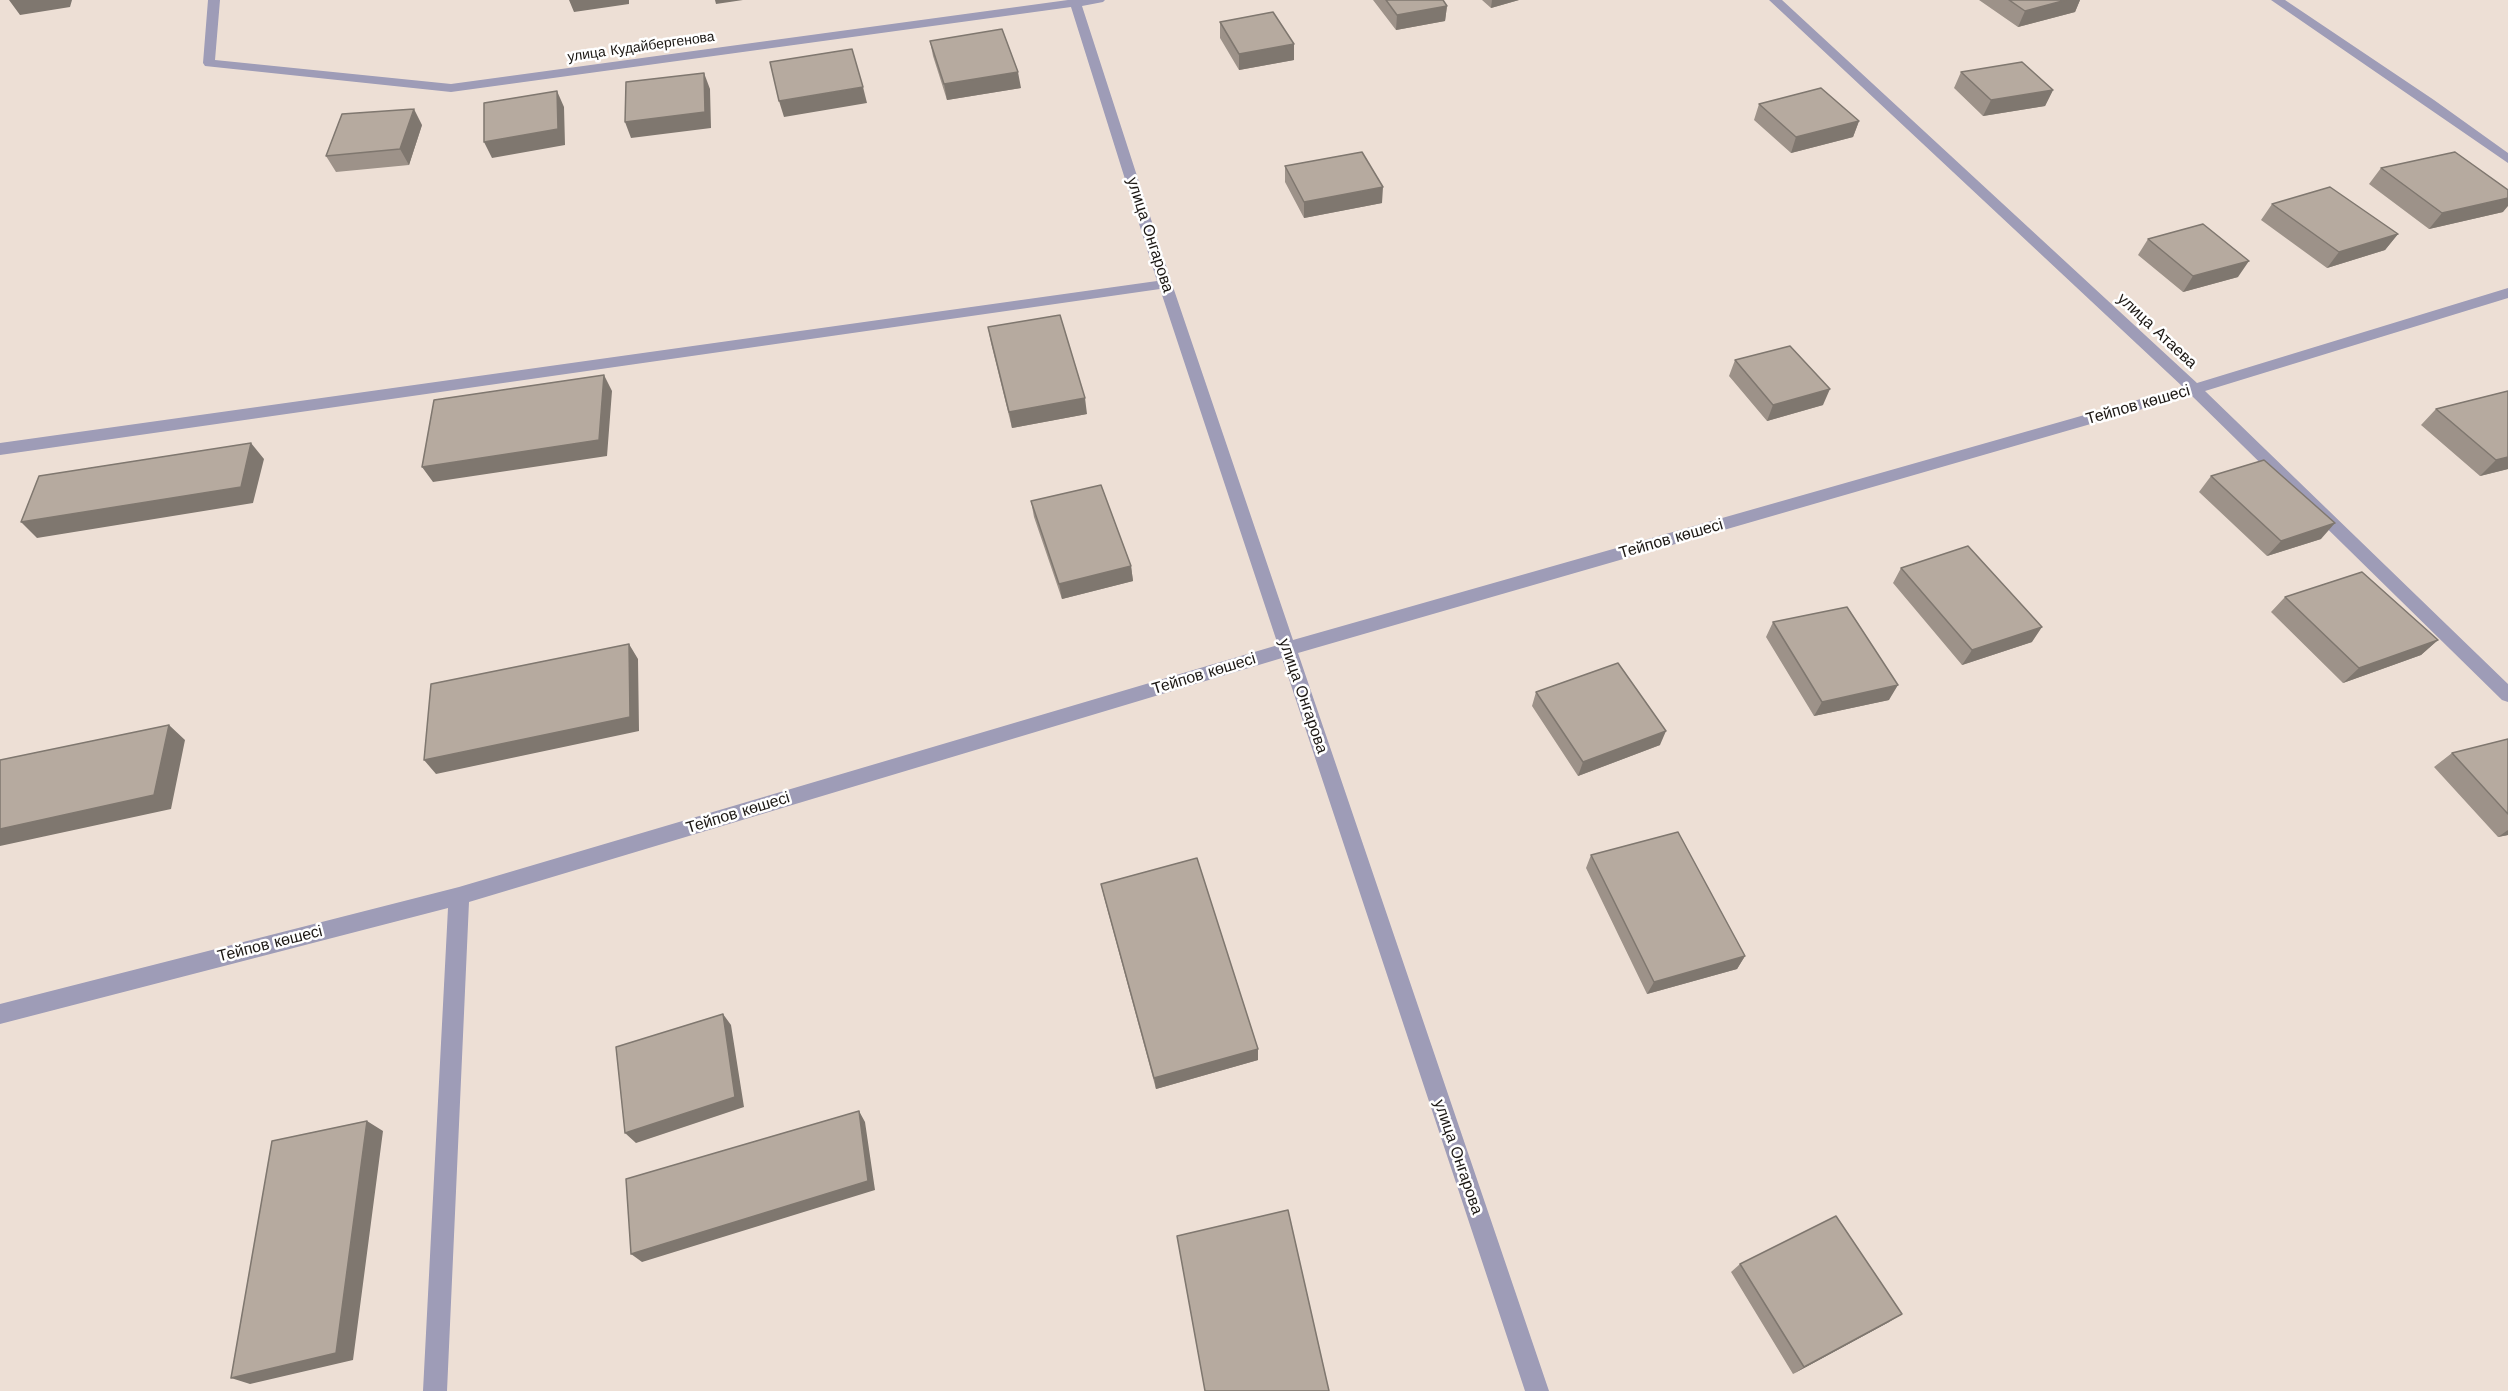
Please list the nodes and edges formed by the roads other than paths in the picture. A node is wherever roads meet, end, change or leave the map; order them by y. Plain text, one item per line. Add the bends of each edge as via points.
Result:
1 (214, 0) edge
2 (1100, 0) edge
3 (1775, 0) edge
4 (2277, 0) edge
5 (1075, 2) edge
6 (2508, 159) edge
7 (1165, 284) junction
8 (2508, 293) edge
9 (2194, 389) junction
10 (0, 449) edge
11 (1287, 649) junction
12 (2508, 695) edge
13 (459, 896) junction
14 (0, 1014) edge
15 (435, 1391) edge
16 (1537, 1391) edge

1 - 5 street, улица Кудайбергенова via 209,63 452,88
2 - 5 street, улица Кудайбергенова
3 - 9 street, улица Атаева
4 - 6 street
5 - 7 street, улица Онгарова
7 - 10 street
7 - 11 street, улица Онгарова
8 - 9 street, Тейпов көшесі
9 - 11 street, Тейпов көшесі
9 - 12 street, улица Атаева
11 - 13 street, Тейпов көшесі
11 - 16 street, улица Онгарова
13 - 14 street, Тейпов көшесі
13 - 15 street

